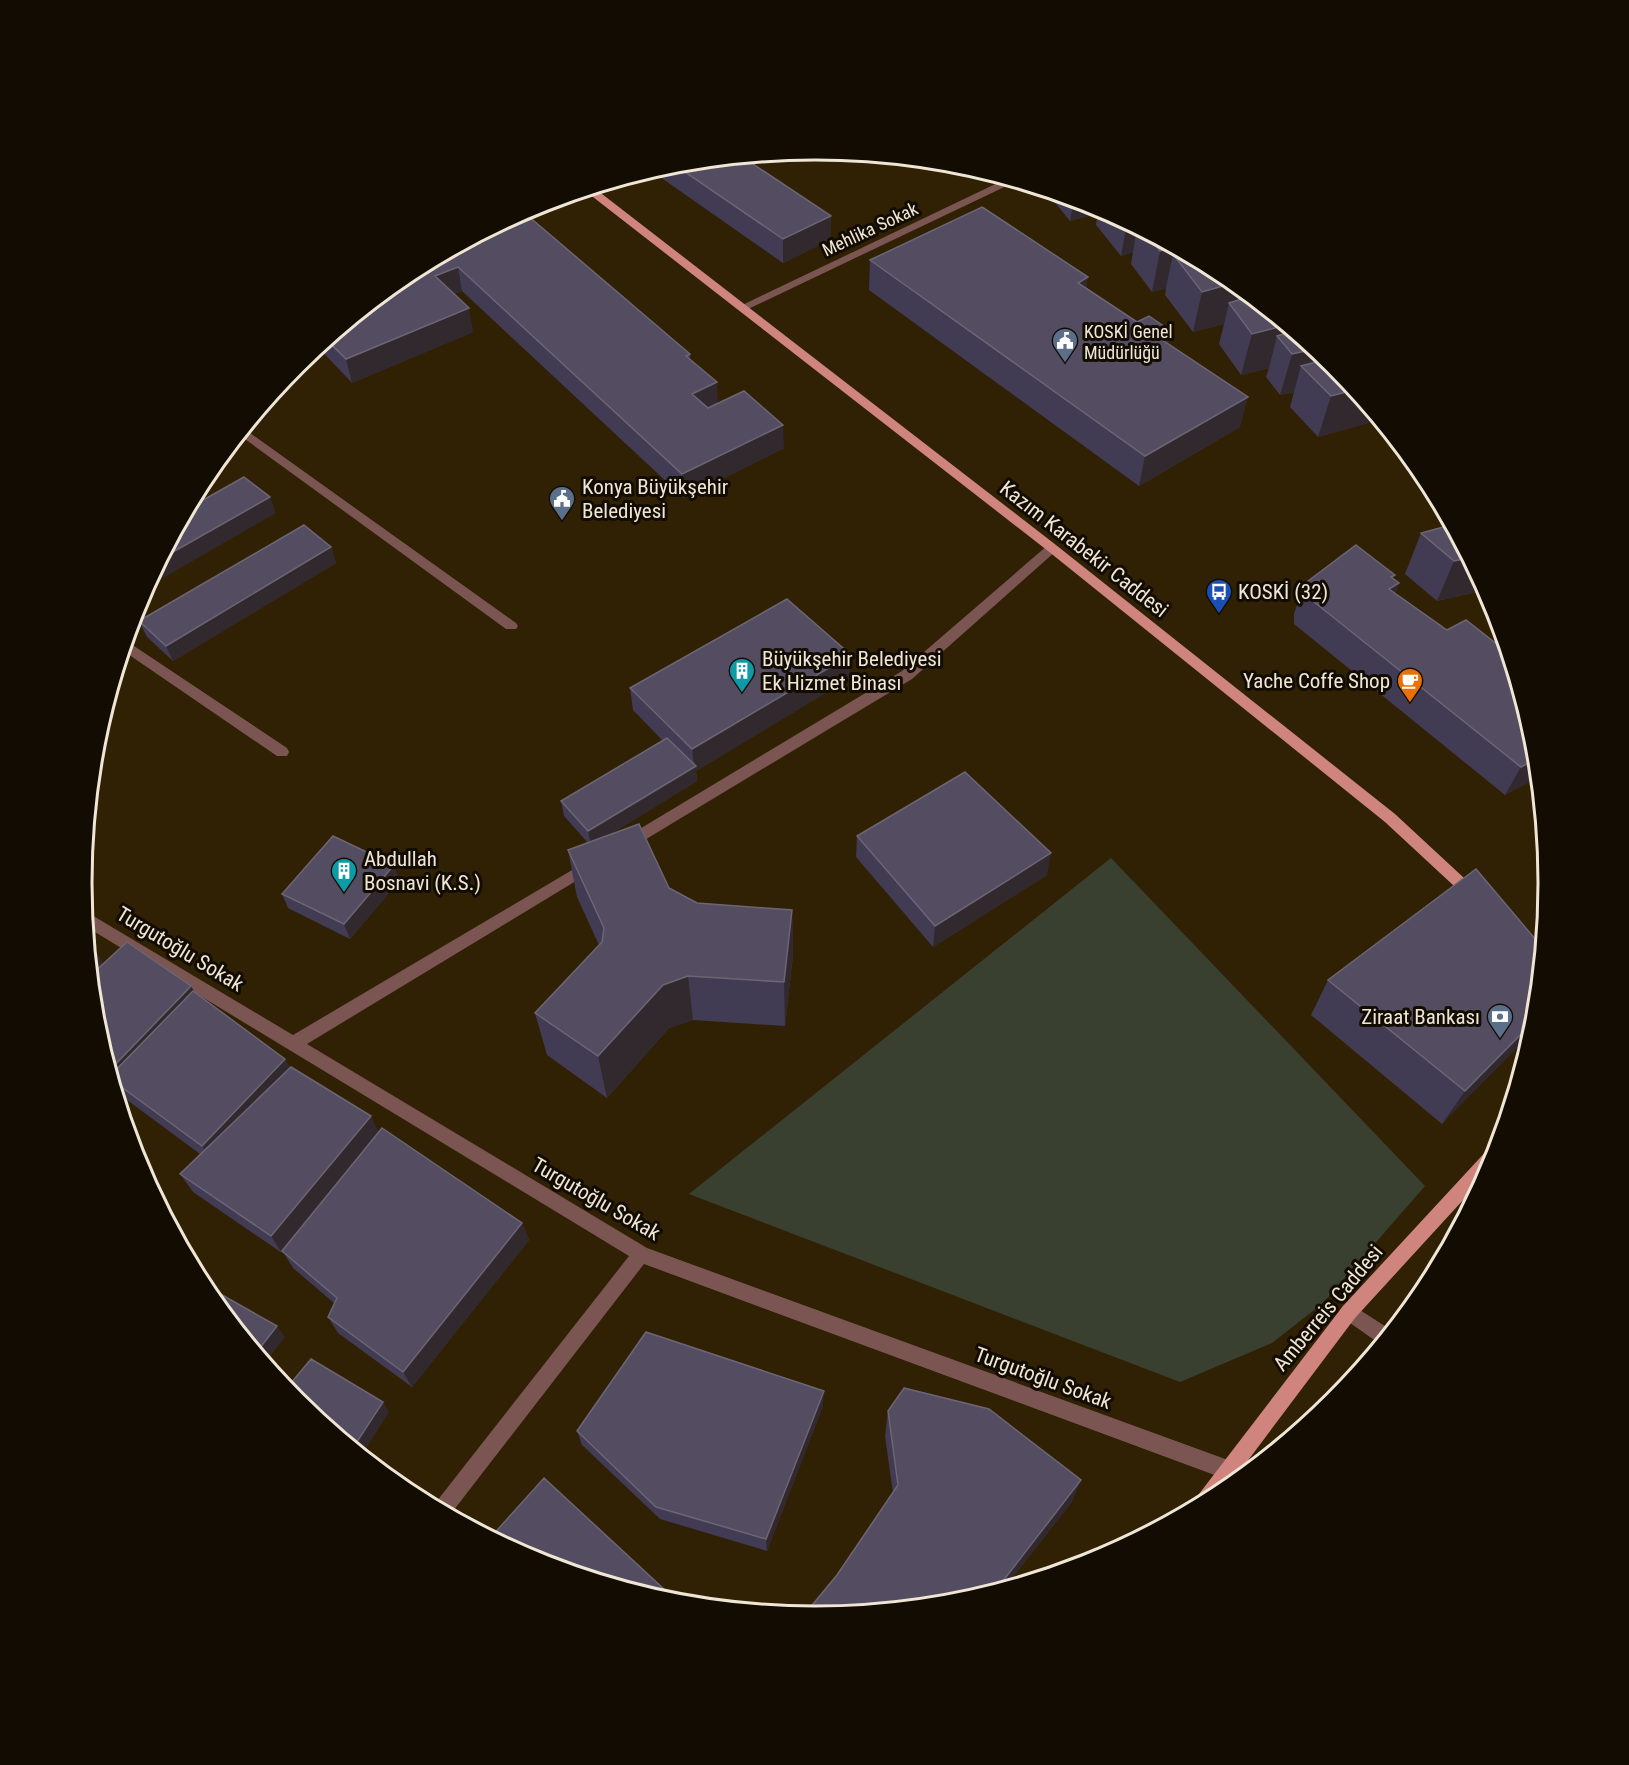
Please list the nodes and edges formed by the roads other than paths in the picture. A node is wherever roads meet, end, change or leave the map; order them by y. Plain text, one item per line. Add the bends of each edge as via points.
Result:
1 (1004, 184) edge
2 (595, 194) edge
3 (742, 308) junction
4 (247, 435) edge
5 (1052, 548) junction
6 (511, 626) dead end
7 (131, 648) edge
8 (282, 752) dead end
9 (1486, 907) edge
10 (93, 923) edge
11 (293, 1044) junction
12 (1475, 1175) edge
13 (641, 1254) junction
14 (1349, 1312) junction
15 (1380, 1333) edge
16 (1228, 1470) junction
17 (1220, 1481) edge
18 (445, 1504) edge

1 - 3 street, Mehlika Sokak
2 - 3 main road, Kazım Karabekir Caddesi
3 - 5 main road, Kazım Karabekir Caddesi
4 - 6 street
5 - 9 main road, Kazım Karabekir Caddesi via 1390,818
5 - 11 street via 907,675
7 - 8 street
10 - 11 street, Turgutoğlu Sokak
11 - 13 street, Turgutoğlu Sokak
12 - 14 main road, Amberreis Caddesi
13 - 16 street, Turgutoğlu Sokak
13 - 18 street
14 - 15 street
14 - 16 main road, Amberreis Caddesi
16 - 17 main road, Amberreis Caddesi

